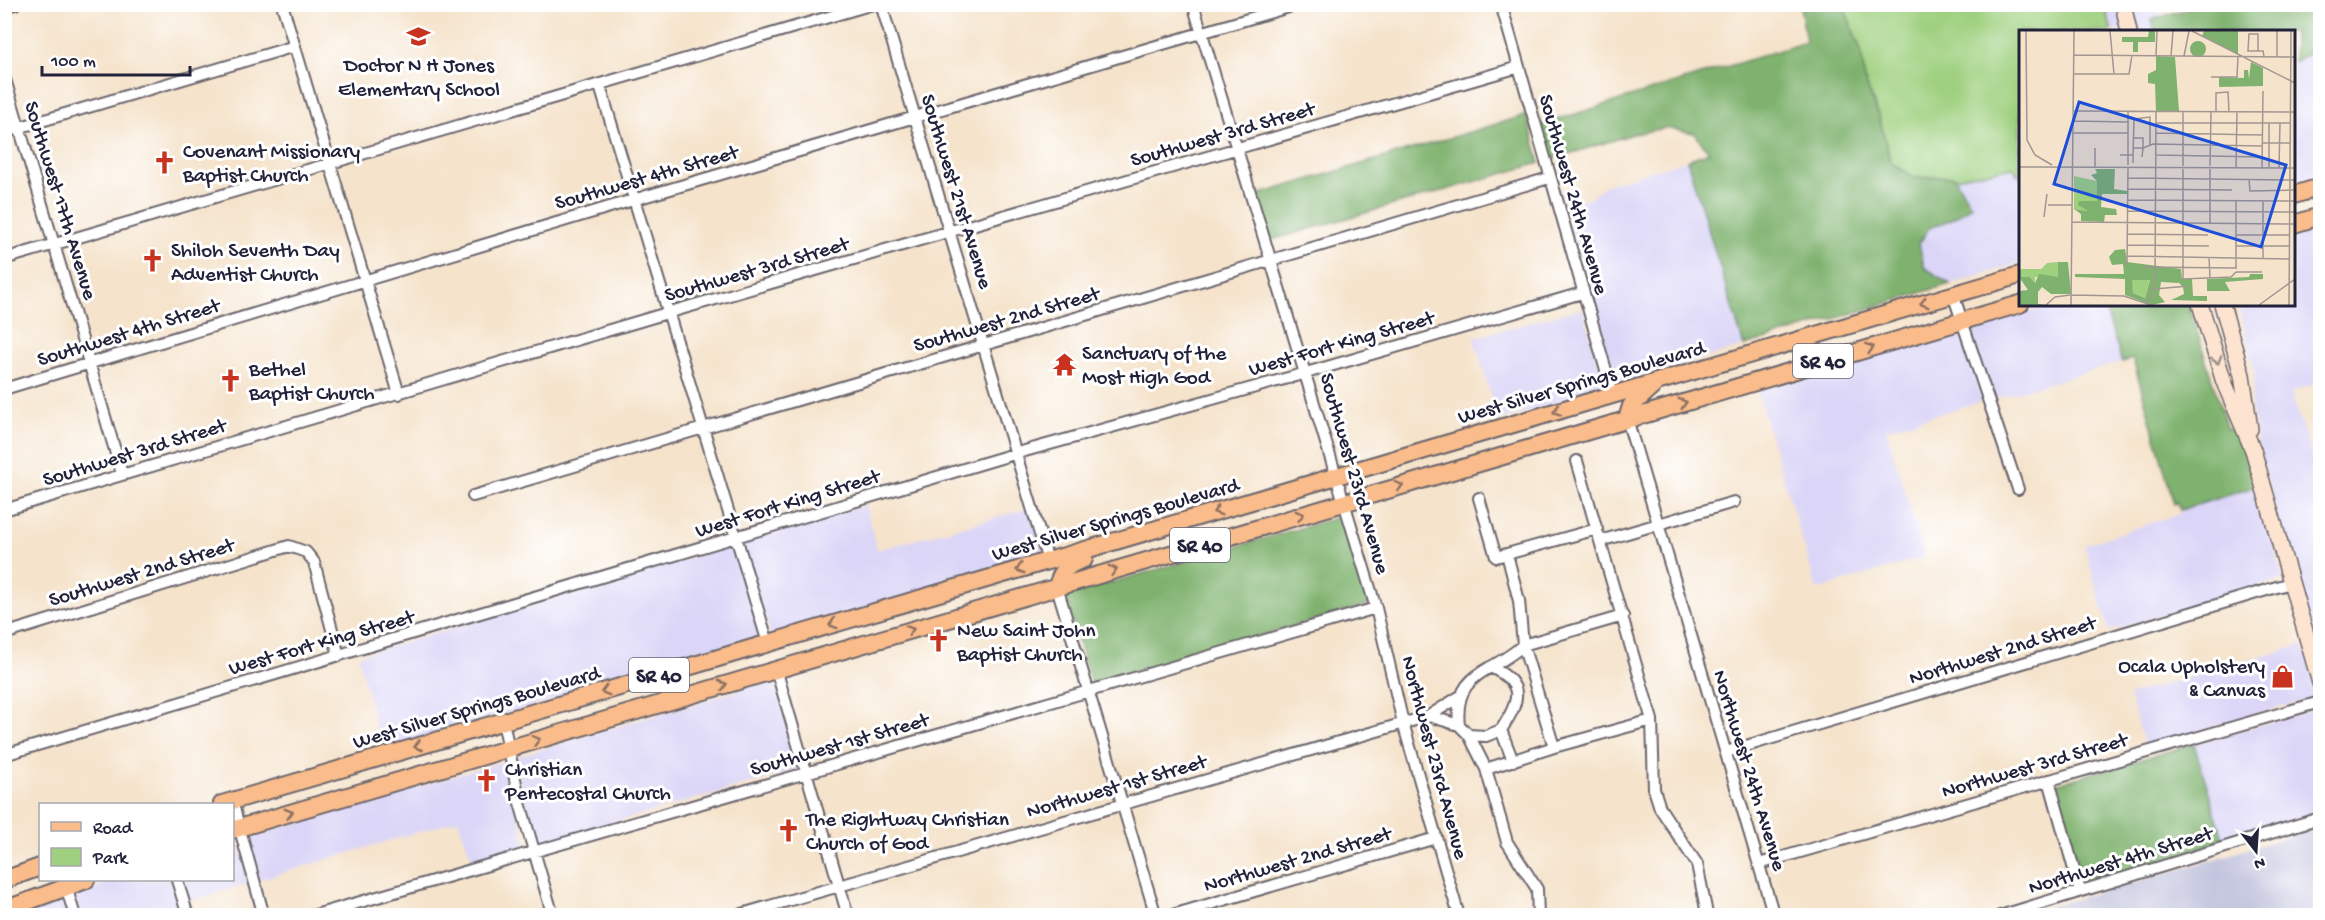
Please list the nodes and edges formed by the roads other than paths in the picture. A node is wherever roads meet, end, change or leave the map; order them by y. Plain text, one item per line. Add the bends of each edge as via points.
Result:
1 (15, 4) edge
2 (282, 4) edge
3 (873, 4) edge
4 (881, 4) edge
5 (1193, 4) edge
6 (1299, 4) edge
7 (1501, 4) edge
8 (4, 8) edge
9 (2124, 9) edge
10 (2130, 30) edge
11 (1201, 33) junction
12 (295, 46) junction
13 (1519, 67) junction
14 (4, 76) edge
15 (600, 86) junction
16 (916, 117) junction
17 (20, 127) junction
18 (4, 132) edge
19 (1237, 149) junction
20 (330, 164) junction
21 (1549, 178) junction
22 (2320, 187) edge
23 (2295, 195) edge
24 (633, 200) junction
25 (2320, 216) edge
26 (2295, 224) edge
27 (951, 232) junction
28 (54, 243) junction
29 (4, 259) edge
30 (1272, 261) junction
31 (2019, 275) edge
32 (364, 281) junction
33 (1582, 293) junction
34 (1953, 294) junction
35 (2019, 303) edge
36 (2201, 306) edge
37 (2223, 306) edge
38 (667, 313) junction
39 (1961, 321) junction
40 (983, 345) junction
41 (90, 362) junction
42 (1306, 373) junction
43 (1658, 382) junction
44 (4, 389) edge
45 (399, 394) junction
46 (1613, 394) junction
47 (1626, 419) junction
48 (702, 427) junction
49 (1575, 435) junction
50 (2253, 450) junction
51 (1014, 454) junction
52 (1577, 461) dead end
53 (122, 474) junction
54 (1334, 477) junction
55 (2018, 489) dead end
56 (473, 496) dead end
57 (1479, 498) dead end
58 (1734, 502) dead end
59 (1343, 503) junction
60 (4, 510) edge
61 (1169, 525) junction
62 (1658, 525) junction
63 (1597, 529) junction
64 (736, 538) junction
65 (1600, 541) junction
66 (1507, 554) junction
67 (1048, 561) junction
68 (2290, 583) junction
69 (1057, 587) junction
70 (1376, 608) junction
71 (963, 615) junction
72 (1623, 616) junction
73 (4, 634) edge
74 (800, 634) junction
75 (768, 643) junction
76 (1523, 645) junction
77 (339, 656) junction
78 (1490, 667) junction
79 (776, 669) junction
80 (747, 678) junction
81 (2320, 683) edge
82 (1088, 691) junction
83 (1459, 697) junction
84 (2320, 702) edge
85 (1429, 716) junction
86 (1652, 720) junction
87 (503, 722) junction
88 (1404, 723) junction
89 (1459, 725) junction
90 (1501, 730) junction
91 (1469, 735) junction
92 (1554, 747) junction
93 (510, 748) junction
94 (1726, 752) junction
95 (4, 755) edge
96 (1513, 760) junction
97 (1486, 770) junction
98 (807, 773) junction
99 (2049, 780) junction
100 (227, 803) edge
101 (1122, 804) junction
102 (2320, 818) edge
103 (236, 829) edge
104 (1436, 838) junction
105 (533, 852) junction
106 (1759, 864) junction
107 (39, 867) edge
108 (4, 880) edge
109 (178, 881) edge
110 (65, 883) edge
111 (839, 885) junction
112 (2080, 891) junction
113 (4, 910) edge
114 (75, 915) edge
115 (188, 915) edge
116 (264, 915) edge
117 (312, 915) edge
118 (553, 915) edge
119 (735, 915) edge
120 (848, 915) edge
121 (1156, 915) edge
122 (1169, 915) edge
123 (1459, 915) edge
124 (1538, 915) edge
125 (1704, 915) edge
126 (1774, 915) edge
127 (2000, 915) edge

1 - 8 street
2 - 12 street
3 - 15 street
4 - 16 street, Southwest 21st Avenue
5 - 11 street, Southwest 23rd Avenue
6 - 11 street, Southwest 4th Street
7 - 13 street, Southwest 24th Avenue
9 - 10 main road
11 - 16 street, Southwest 4th Street
11 - 19 street, Southwest 23rd Avenue
12 - 17 street
12 - 20 street
13 - 19 street, Southwest 3rd Street
13 - 21 street, Southwest 24th Avenue
14 - 17 street, Southwest 17th Avenue
15 - 20 street
15 - 24 street
16 - 24 street, Southwest 4th Street
16 - 27 street, Southwest 21st Avenue
17 - 18 street
17 - 28 street, Southwest 17th Avenue
19 - 27 street, Southwest 3rd Street
19 - 30 street, Southwest 23rd Avenue
20 - 28 street
20 - 32 street
21 - 30 street, Southwest 2nd Street
21 - 33 street, Southwest 24th Avenue
22 - 23 main road
24 - 32 street, Southwest 4th Street
24 - 38 street
25 - 26 main road
27 - 38 street, Southwest 3rd Street
27 - 40 street, Southwest 21st Avenue
28 - 29 street
28 - 41 street, Southwest 17th Avenue
30 - 40 street, Southwest 2nd Street
30 - 42 street, Southwest 23rd Avenue
31 - 34 main road, West Silver Springs Boulevard / SR 40
32 - 41 street, Southwest 4th Street
32 - 45 street
33 - 42 street, West Fort King Street
33 - 46 street, Southwest 24th Avenue
34 - 39 street
34 -> 43 main road, West Silver Springs Boulevard / SR 40
35 - 39 main road, SR 40
36 -> 50 main road via 2224,382
37 - 50 main road via 2242,375
38 - 45 street, Southwest 3rd Street
38 - 48 street
47 -> 39 main road, SR 40
39 - 55 street
40 - 48 street, Southwest 2nd Street
40 - 51 street, Southwest 21st Avenue
41 - 44 street, Southwest 4th Street
41 - 53 street, Southwest 17th Avenue
42 - 51 street, West Fort King Street
42 - 54 street, Southwest 23rd Avenue
43 - 46 main road, West Silver Springs Boulevard / SR 40
43 - 47 main road via 1631,406
45 - 53 street, Southwest 3rd Street
46 - 49 main road via 1611,409
46 -> 54 main road, West Silver Springs Boulevard / SR 40
47 - 49 main road, SR 40
47 - 62 street
48 - 56 street, Southwest 2nd Street
48 - 64 street
59 -> 49 main road, SR 40
50 - 68 main road
51 - 64 street, West Fort King Street
51 - 67 street, Southwest 21st Avenue
52 - 63 street
53 - 60 street, Southwest 3rd Street
54 - 59 street, Southwest 23rd Avenue
54 -> 61 main road, West Silver Springs Boulevard / SR 40
57 - 66 street via 1496,557
58 - 62 street
69 -> 59 main road, SR 40
59 - 70 street, Southwest 23rd Avenue
61 - 67 main road, West Silver Springs Boulevard / SR 40
61 - 69 main road via 1161,537 1073,563 1060,574
62 - 65 street
62 - 94 street, Northwest 24th Avenue
63 - 65 street
63 - 66 street
64 - 75 street
64 - 77 street, West Fort King Street
65 - 72 street
66 - 76 street via 1519,601
67 - 71 main road via 1039,581 1029,588 966,606
67 -> 74 main road, West Silver Springs Boulevard / SR 40
68 - 81 main road
68 - 94 street, Northwest 2nd Street
69 - 71 main road, SR 40
69 - 82 street
70 - 82 street, Southwest 1st Street
70 - 88 street, Northwest 23rd Avenue
79 -> 71 main road, SR 40
72 - 76 street
72 - 86 street
73 - 77 street, Southwest 2nd Street via 289,546 306,552 314,562
74 - 75 main road, West Silver Springs Boulevard / SR 40
74 - 79 main road via 785,649
75 - 80 main road via 761,663
75 -> 87 main road, West Silver Springs Boulevard / SR 40
76 - 78 street
76 - 92 street
77 - 95 street, West Fort King Street
78 - 83 street via 1471,679
78 - 90 street via 1511,679 1516,689 1517,701
79 - 80 main road, SR 40
79 - 98 street
93 -> 80 main road, SR 40
82 - 98 street, Southwest 1st Street
82 - 101 street
83 - 85 street, Northwest 1st Street
83 - 89 street
84 - 99 street, Northwest 3rd Street
85 - 88 street, Northwest 1st Street
85 - 89 street
86 - 92 street
86 - 125 street via 1654,789 1660,808 1697,864 1707,914
87 - 93 street
87 -> 100 main road, West Silver Springs Boulevard / SR 40
88 - 101 street, Northwest 1st Street
88 - 104 street, Northwest 23rd Avenue
89 - 91 street
90 - 91 street via 1486,736
90 - 96 street
91 - 97 street
92 - 96 street
103 -> 93 main road, SR 40
93 - 105 street
94 - 106 street, Northwest 24th Avenue
96 - 97 street
97 - 124 street via 1507,842 1537,889
98 - 105 street, Southwest 1st Street
98 - 111 street
99 - 106 street, Northwest 3rd Street
99 - 112 street
101 - 111 street, Northwest 1st Street
101 - 121 street
102 - 112 street, Northwest 4th Street
103 - 116 street
104 - 122 street, Northwest 2nd Street
104 - 123 street, Northwest 23rd Avenue
105 - 117 street, Southwest 1st Street
105 - 118 street
106 - 126 street, Northwest 24th Avenue
107 - 108 main road
109 - 115 street
110 - 113 main road
110 - 114 street
111 - 119 street, Northwest 1st Street
111 - 120 street
112 - 127 street, Northwest 4th Street

